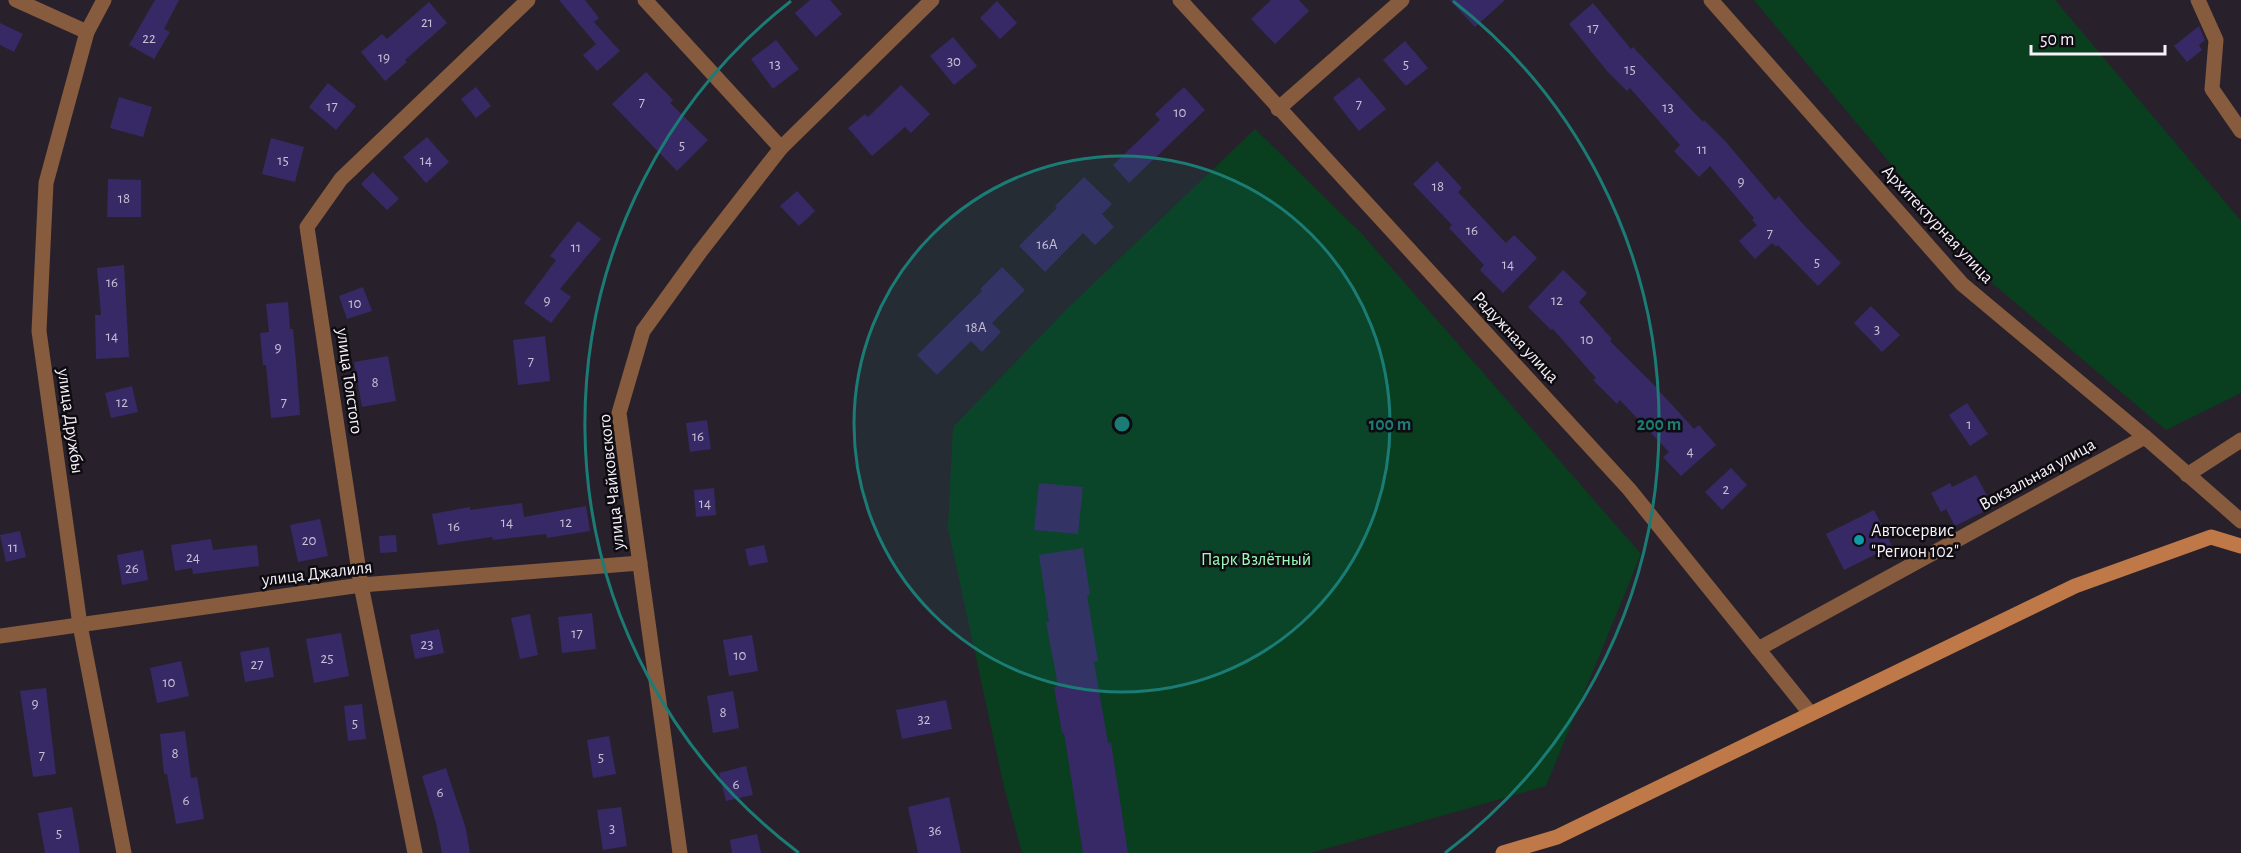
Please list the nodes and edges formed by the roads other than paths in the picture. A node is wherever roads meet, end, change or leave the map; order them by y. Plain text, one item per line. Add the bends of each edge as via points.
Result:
1 (16, 0) edge
2 (104, 0) edge
3 (528, 0) edge
4 (645, 0) edge
5 (932, 0) edge
6 (1179, 0) edge
7 (1402, 0) edge
8 (1711, 0) edge
9 (2198, 0) edge
10 (87, 32) junction
11 (1278, 109) junction
12 (2241, 131) edge
13 (781, 148) junction
14 (2145, 437) junction
15 (2241, 440) edge
16 (2187, 475) junction
17 (2241, 521) edge
18 (2241, 546) edge
19 (640, 562) junction
20 (361, 585) junction
21 (80, 625) junction
22 (0, 636) edge
23 (1758, 649) junction
24 (1810, 713) junction
25 (124, 853) edge
26 (415, 853) edge
27 (680, 853) edge
28 (1503, 853) edge

1 - 10 street
2 - 10 street, улица Дружбы
3 - 20 street, улица Толстого via 342,179 308,227
4 - 13 street
5 - 13 street, улица Чайковского
6 - 11 street, Радужная улица
7 - 11 street
8 - 14 street, Архитектурная улица via 1962,284
9 - 12 street via 2216,40 2212,89
10 - 21 street, улица Дружбы via 46,183 39,331
11 - 23 street, Радужная улица via 1629,489
13 - 19 street, улица Чайковского via 643,331 619,413
14 - 16 street, Архитектурная улица
14 - 23 street, Вокзальная улица
15 - 16 street
16 - 17 street, Архитектурная улица
18 - 24 main road via 2211,537 2075,586
19 - 20 street, улица Джалиля
19 - 27 street, улица Чайковского
20 - 21 street, улица Джалиля
20 - 26 street, улица Толстого
21 - 22 street, улица Джалиля
21 - 25 street, улица Дружбы
23 - 24 street, Радужная улица
24 - 28 main road via 1557,837

